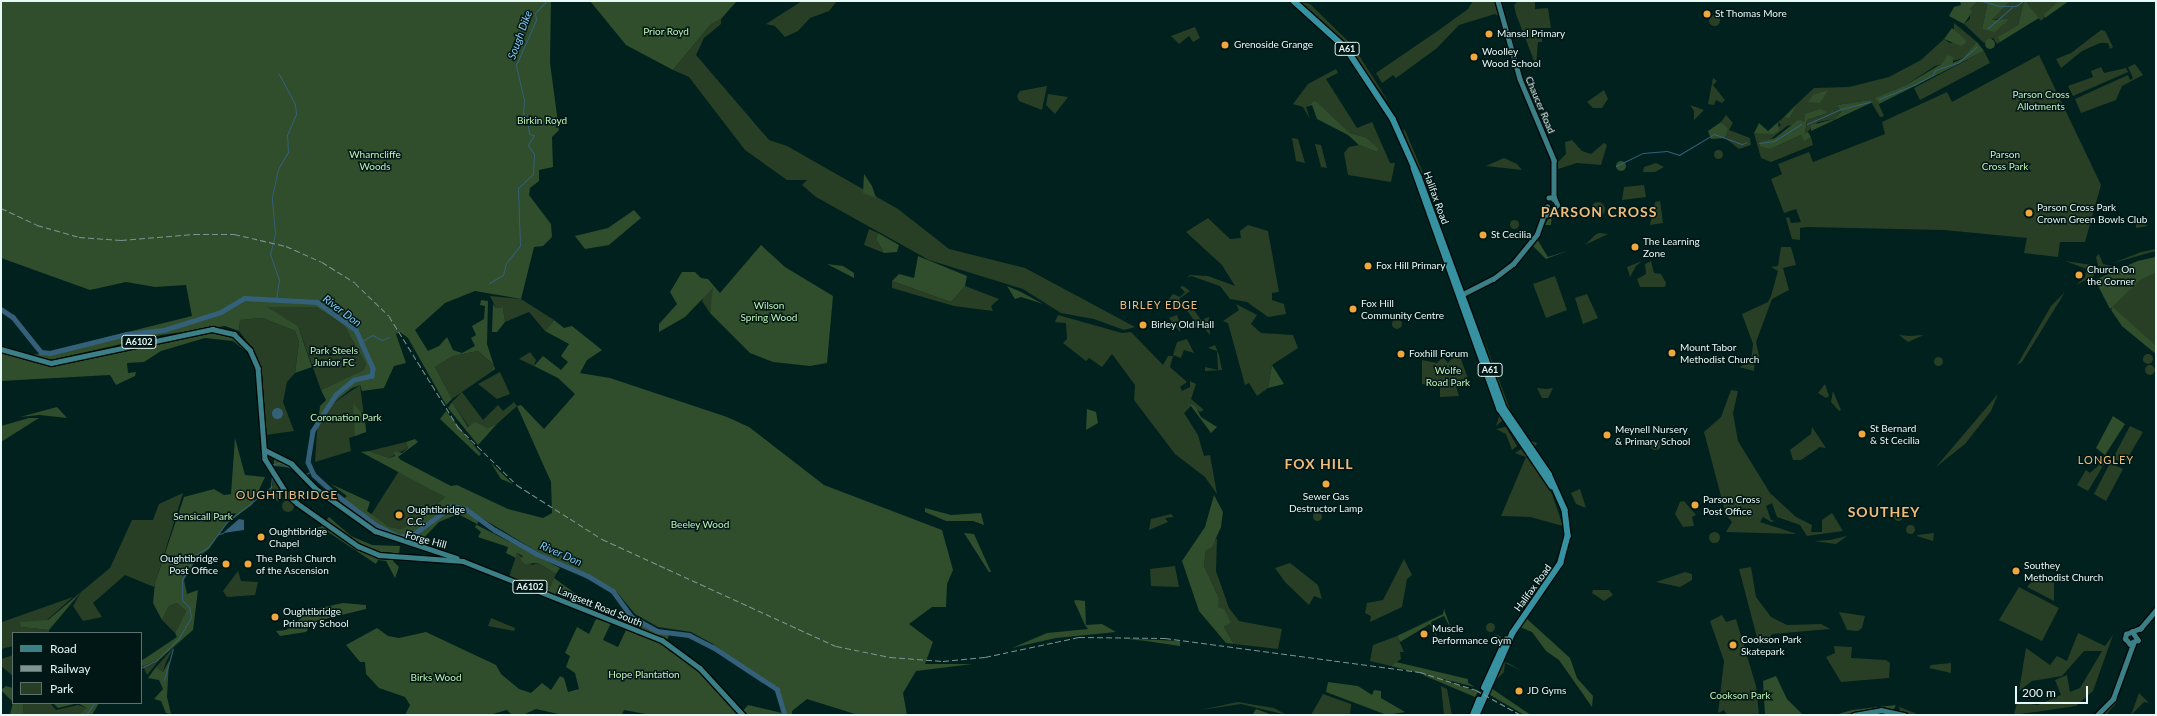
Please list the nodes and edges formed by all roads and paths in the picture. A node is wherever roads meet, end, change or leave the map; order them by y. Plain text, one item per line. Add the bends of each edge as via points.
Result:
1 (1294, 1) edge
2 (1498, 1) edge
3 (1553, 192) junction
4 (1549, 198) junction
5 (1554, 198) junction
6 (1547, 207) junction
7 (1553, 209) junction
8 (1547, 215) junction
9 (1460, 295) junction
10 (1, 349) edge
11 (264, 446) junction
12 (268, 454) junction
13 (266, 460) junction
14 (445, 556) junction
15 (464, 561) joint
16 (2156, 610) edge
17 (2135, 633) junction
18 (2127, 642) junction
19 (2133, 644) junction
20 (2128, 652) junction
21 (1487, 684) junction
22 (743, 715) edge
23 (1473, 715) edge
24 (1477, 715) edge
25 (1854, 715) edge
26 (1904, 715) edge
27 (2097, 715) edge

1 - 9 highway, Halifax Road / A61 via 1336,38 1358,64 1393,119 1414,166
2 - 3 main road, Chaucer Road via 1520,79 1554,160
3 - 4 main road
3 - 5 main road, Chaucer Road
4 - 5 main road
4 - 6 main road via 1545,203
5 - 7 main road via 1557,205
6 - 7 main road
6 - 8 main road
7 - 8 main road
8 - 9 main road via 1533,240 1512,264 1493,279
9 - 21 highway, Halifax Road / A61 via 1500,409 1532,453 1560,501 1565,522 1564,544 1557,565 1518,617
10 - 11 main road, A6102 via 51,363 162,337 212,328 228,331 246,345 258,368
11 - 12 main road, A6102
11 - 13 main road, A6102
12 - 13 main road
12 - 14 main road, Forge Hill / A6102 via 292,464 315,488 388,538
13 - 14 main road, A6102 via 287,494 329,527 379,555
14 - 15 main road, Forge Hill / A6102
15 - 22 main road, Langsett Road South / A6102 via 667,642 700,668
16 - 17 main road
17 - 18 main road via 2126,636
17 - 19 main road via 2138,640
18 - 19 main road
18 - 20 main road
19 - 20 main road
20 - 27 main road via 2116,694
21 - 23 highway, A61
21 - 24 highway, A61
25 - 26 main road via 1881,710

